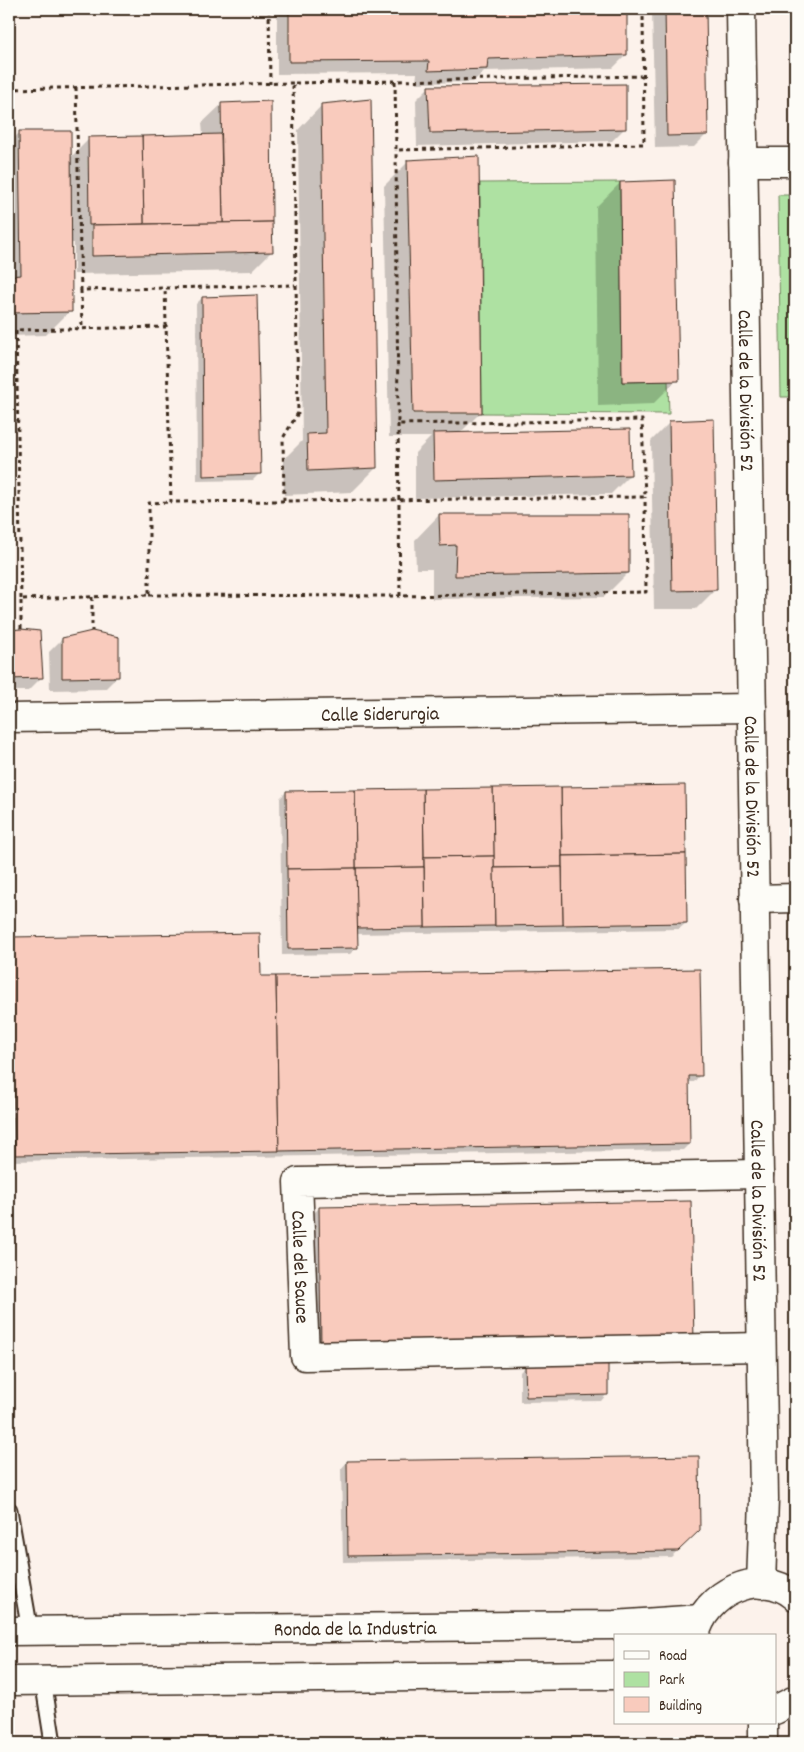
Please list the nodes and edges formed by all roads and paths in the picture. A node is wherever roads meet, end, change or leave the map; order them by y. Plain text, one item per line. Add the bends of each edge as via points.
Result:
1 (269, 9) edge
2 (643, 9) edge
3 (741, 9) edge
4 (644, 76) junction
5 (395, 81) junction
6 (293, 83) junction
7 (270, 84) junction
8 (76, 87) junction
9 (9, 89) edge
10 (396, 150) junction
11 (743, 162) junction
12 (795, 162) edge
13 (295, 285) junction
14 (165, 288) junction
15 (81, 290) junction
16 (166, 327) junction
17 (82, 329) junction
18 (398, 424) junction
19 (645, 497) junction
20 (398, 500) junction
21 (284, 501) junction
22 (171, 502) junction
23 (149, 595) junction
24 (400, 596) junction
25 (92, 597) junction
26 (21, 599) junction
27 (21, 629) dead end
28 (92, 631) dead end
29 (752, 708) junction
30 (9, 718) edge
31 (795, 898) edge
32 (754, 899) junction
33 (759, 1174) junction
34 (761, 1347) junction
35 (9, 1510) edge
36 (761, 1584) junction
37 (795, 1596) edge
38 (698, 1627) edge
39 (19, 1631) edge
40 (614, 1675) edge
41 (43, 1680) junction
42 (9, 1681) edge
43 (795, 1700) edge
44 (776, 1710) edge
45 (762, 1724) edge
46 (53, 1743) edge
47 (763, 1743) edge

1 - 7 path
2 - 4 path
3 - 11 street, Calle de la División 52
4 - 5 path
4 - 10 path via 644,144
5 - 6 path
5 - 10 path
6 - 7 path
6 - 13 path
7 - 8 path
8 - 9 path
8 - 15 path
10 - 18 path
11 - 12 street
11 - 29 street, Calle de la División 52
13 - 14 path
13 - 21 path via 298,413 283,438
14 - 15 path
14 - 16 path
15 - 17 path
16 - 17 path
16 - 22 path
17 - 26 path via 16,330
18 - 19 path via 642,420
18 - 20 path
19 - 20 path
19 - 24 path via 646,592
20 - 21 path
20 - 24 path
21 - 22 path
22 - 23 path via 149,503
23 - 24 path
23 - 25 path
25 - 26 path
25 - 28 path
26 - 27 path
29 - 30 street, Calle Siderurgia
29 - 32 street, Calle de la División 52
31 - 32 street
32 - 33 street, Calle de la División 52
33 - 34 street, Calle de la División 52
33 - 34 street, Calle del Sauce via 298,1182 304,1356
34 - 36 street, Calle de la División 52 via 764,1499
35 - 39 lane
36 - 37 street
36 - 38 street via 726,1592 711,1604
38 - 39 street, Ronda de la Industria
40 - 41 street
41 - 42 street
41 - 46 lane
43 - 44 street
45 - 47 street

